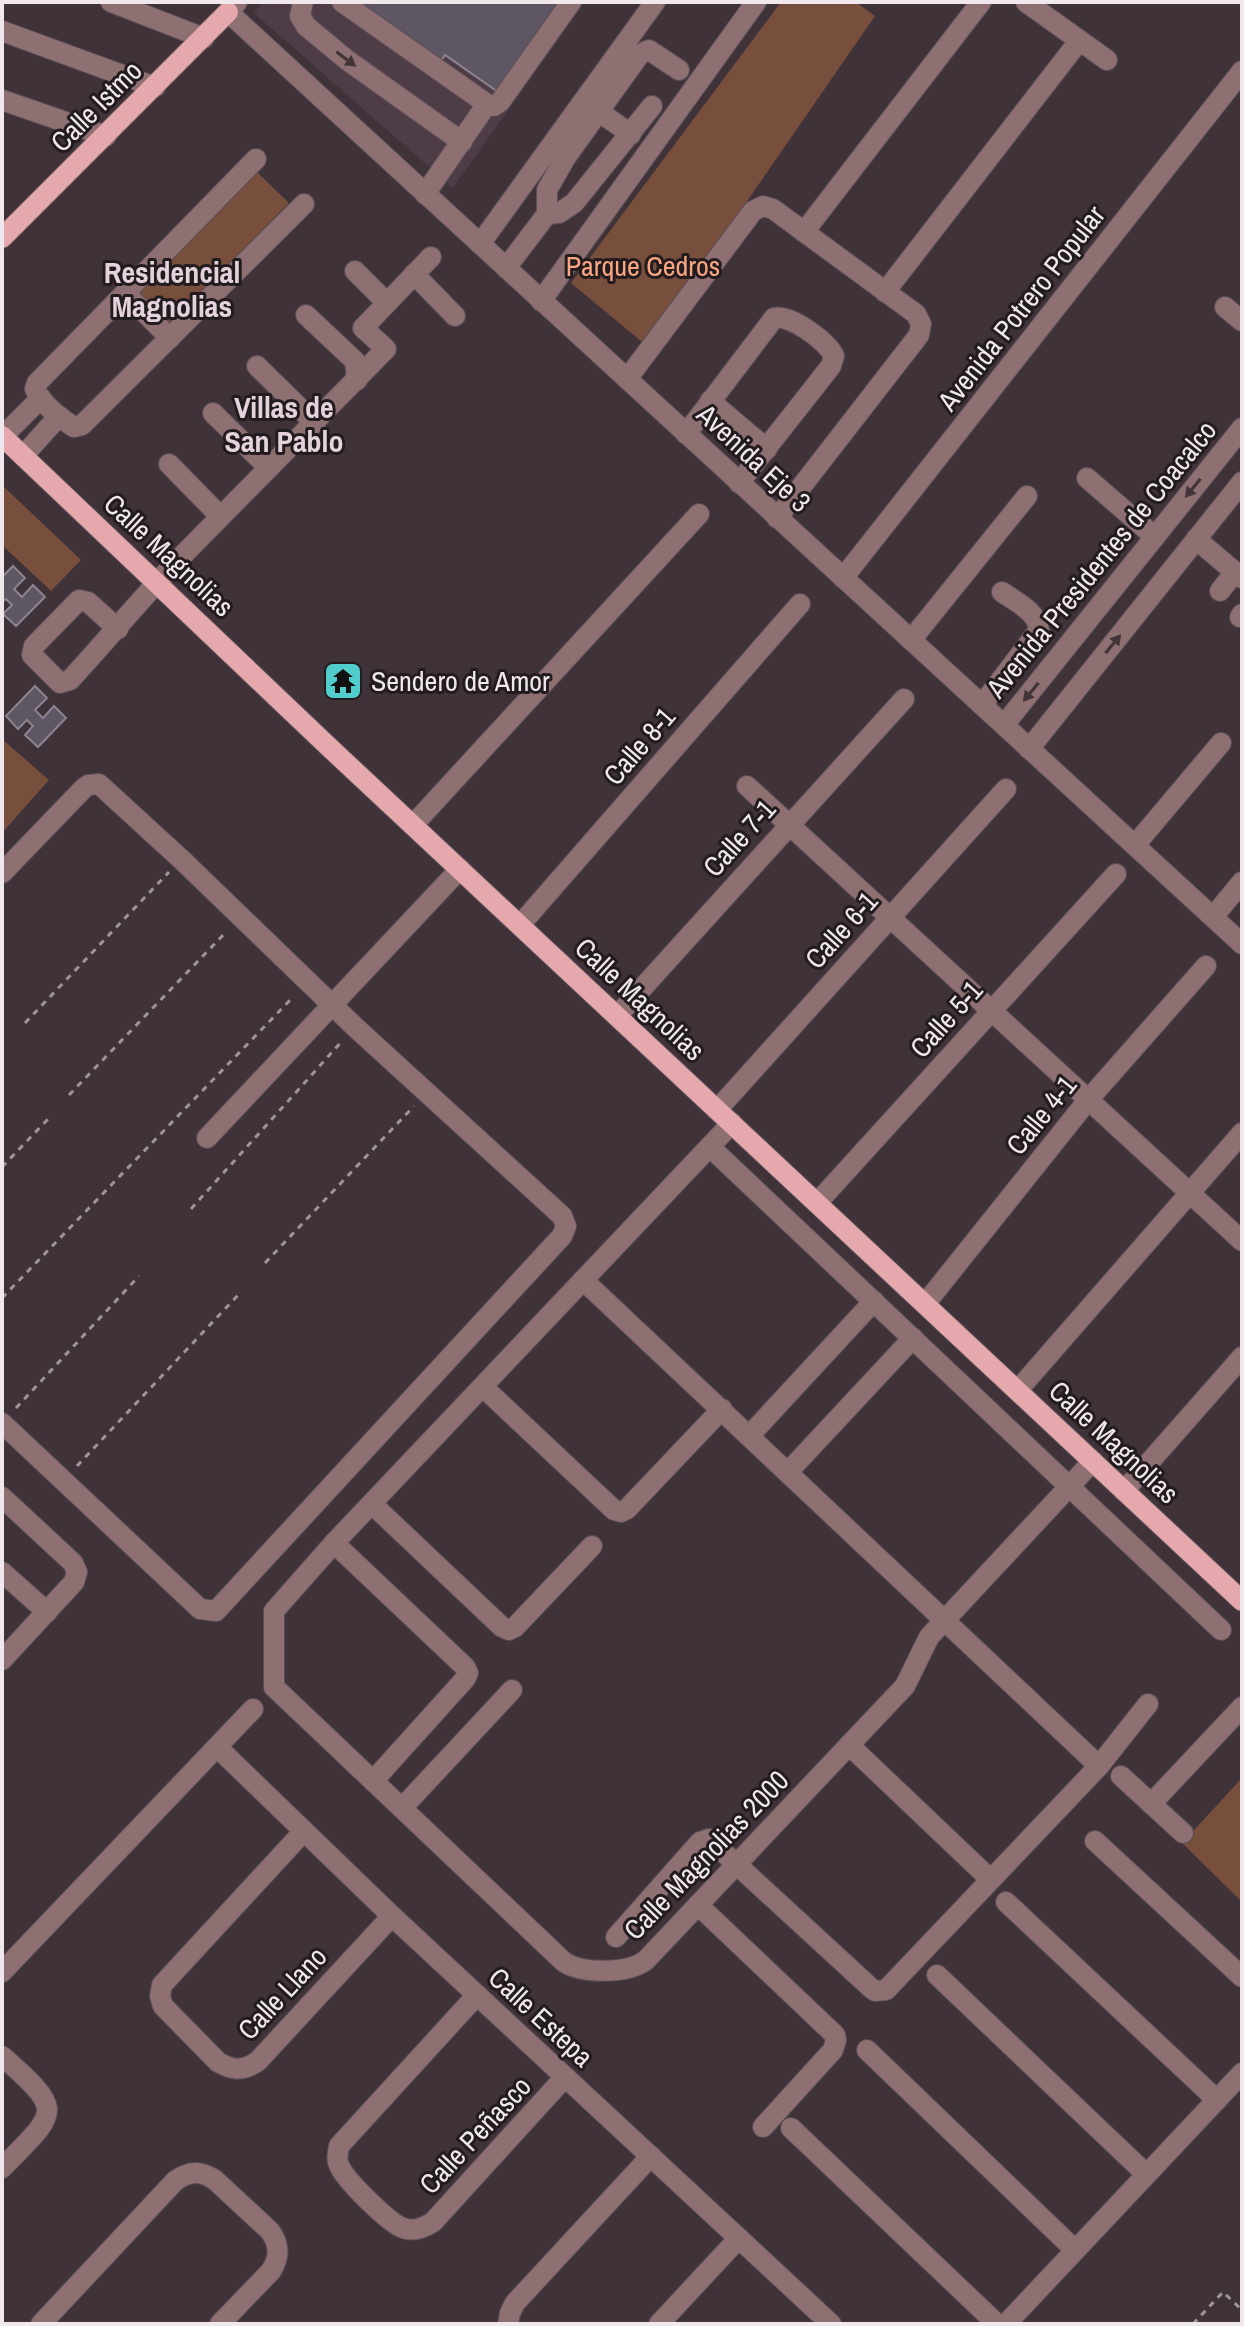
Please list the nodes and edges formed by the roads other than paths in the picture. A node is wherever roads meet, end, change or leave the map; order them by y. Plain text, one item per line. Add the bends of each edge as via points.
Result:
1 (111, 2) edge
2 (303, 2) edge
3 (342, 2) edge
4 (571, 2) edge
5 (655, 2) edge
6 (756, 2) edge
7 (981, 2) edge
8 (1026, 2) edge
9 (232, 7) edge
10 (2, 31) edge
11 (204, 38) junction
12 (1079, 41) junction
13 (1107, 60) dead end
14 (679, 70) dead end
15 (1242, 71) edge
16 (155, 87) junction
17 (2, 100) edge
18 (487, 104) junction
19 (652, 106) dead end
20 (599, 112) junction
21 (631, 134) junction
22 (106, 136) junction
23 (462, 142) junction
24 (566, 157) junction
25 (256, 159) dead end
26 (597, 178) junction
27 (425, 194) junction
28 (304, 204) dead end
29 (547, 214) junction
30 (804, 232) junction
31 (2, 238) edge
32 (480, 244) junction
33 (431, 257) dead end
34 (506, 268) junction
35 (355, 271) dead end
36 (414, 274) junction
37 (885, 292) junction
38 (125, 293) junction
39 (541, 301) junction
40 (387, 303) junction
41 (1225, 307) dead end
42 (306, 315) dead end
43 (455, 316) dead end
44 (1242, 321) edge
45 (170, 338) junction
46 (257, 366) dead end
47 (627, 379) junction
48 (357, 380) junction
49 (41, 398) junction
50 (710, 401) junction
51 (213, 413) dead end
52 (59, 416) junction
53 (315, 423) junction
54 (1242, 428) edge
55 (686, 434) junction
56 (2, 436) edge
57 (767, 449) junction
58 (23, 456) junction
59 (169, 464) dead end
60 (269, 468) junction
61 (1087, 478) dead end
62 (1242, 482) edge
63 (739, 483) junction
64 (1027, 496) dead end
65 (699, 514) dead end
66 (220, 516) junction
67 (777, 518) junction
68 (1155, 537) junction
69 (1196, 539) junction
70 (1238, 575) edge
71 (843, 578) junction
72 (157, 582) junction
73 (1220, 591) dead end
74 (1002, 592) dead end
75 (800, 604) dead end
76 (118, 629) junction
77 (911, 640) junction
78 (904, 699) dead end
79 (982, 705) junction
80 (1004, 725) junction
81 (1221, 743) dead end
82 (1029, 749) junction
83 (747, 786) dead end
84 (1006, 789) dead end
85 (788, 824) junction
86 (413, 825) junction
87 (1135, 845) junction
88 (460, 869) junction
89 (2, 873) edge
90 (1116, 874) dead end
91 (1242, 882) edge
92 (891, 916) junction
93 (1213, 917) junction
94 (520, 925) junction
95 (1242, 944) edge
96 (1206, 966) dead end
97 (333, 1005) junction
98 (992, 1010) junction
99 (617, 1016) junction
100 (1088, 1100) junction
101 (725, 1116) junction
102 (1242, 1133) edge
103 (207, 1138) dead end
104 (710, 1147) junction
105 (1189, 1193) junction
106 (817, 1203) junction
107 (1242, 1241) edge
108 (583, 1280) junction
109 (874, 1301) junction
110 (925, 1304) junction
111 (913, 1338) junction
112 (1242, 1357) edge
113 (484, 1388) junction
114 (1018, 1390) junction
115 (722, 1409) junction
116 (2, 1423) edge
117 (750, 1435) junction
118 (1093, 1461) junction
119 (788, 1472) junction
120 (1069, 1486) junction
121 (1124, 1491) junction
122 (2, 1497) edge
123 (372, 1504) junction
124 (334, 1543) junction
125 (592, 1546) dead end
126 (2, 1572) edge
127 (1240, 1596) edge
128 (47, 1612) junction
129 (945, 1620) junction
130 (1221, 1630) dead end
131 (2, 1660) edge
132 (274, 1687) joint
133 (512, 1690) dead end
134 (1148, 1704) dead end
135 (1242, 1707) edge
136 (253, 1709) dead end
137 (849, 1745) junction
138 (217, 1747) junction
139 (1099, 1766) junction
140 (1121, 1776) dead end
141 (373, 1781) junction
142 (1151, 1804) junction
143 (402, 1808) junction
144 (304, 1831) junction
145 (1183, 1833) dead end
146 (1095, 1841) dead end
147 (737, 1863) junction
148 (990, 1879) junction
149 (1006, 1902) dead end
150 (698, 1905) junction
151 (392, 1916) junction
152 (616, 1937) dead end
153 (2, 1972) edge
154 (937, 1975) dead end
155 (1242, 1977) edge
156 (477, 1995) junction
157 (867, 2050) dead end
158 (2, 2056) edge
159 (1242, 2073) edge
160 (565, 2077) junction
161 (1217, 2100) junction
162 (763, 2127) dead end
163 (791, 2128) dead end
164 (651, 2156) junction
165 (2, 2168) edge
166 (1146, 2174) junction
167 (739, 2238) junction
168 (1075, 2250) junction
169 (41, 2324) edge
170 (220, 2324) edge
171 (508, 2324) edge
172 (659, 2324) edge
173 (830, 2324) edge
174 (997, 2324) edge
175 (1006, 2324) edge

1 - 11 street
2 -> 23 street via 300,16 306,26
3 - 18 street
4 - 18 street via 500,102
5 - 32 street
6 - 39 street
7 - 30 street
8 - 12 street
9 - 11 main road, Calle Istmo
9 - 27 street, Avenida Eje 3
10 - 16 street
11 - 16 main road, Calle Istmo
12 - 13 street
12 - 37 street
14 - 20 street via 643,51
15 - 71 street, Avenida Potrero Popular
16 - 22 main road, Calle Istmo
17 - 22 street
18 - 23 street
19 - 21 street
20 - 21 street
20 - 24 street
21 - 26 street
22 - 31 main road, Calle Istmo
23 - 27 street
24 - 26 street
24 - 29 street via 547,190
25 - 38 street
26 - 29 street via 569,208
27 - 32 street, Avenida Eje 3
28 - 45 street
29 - 34 street
30 - 37 street
30 - 47 street via 773,209 753,211
32 - 34 street, Avenida Eje 3
33 - 36 street
34 - 39 street, Avenida Eje 3
35 - 40 street
36 - 40 street
36 - 43 street
37 - 67 street via 916,314 919,335
38 - 45 street
38 - 49 street via 37,383 35,392
39 - 47 street, Avenida Eje 3
40 - 48 street via 363,328 386,349
41 - 44 street
42 - 48 street via 355,361
45 - 52 street via 80,427
46 - 53 street
47 - 55 street, Avenida Eje 3
48 - 53 street
49 - 52 street
49 - 56 street
50 - 55 street
50 - 57 street
50 - 57 street via 774,318 790,319 828,346 834,356 831,366
51 - 60 street
52 - 58 street
53 - 60 street
54 -> 68 street, Avenida Presidentes de Coacalco
55 - 63 street, Avenida Eje 3
56 - 58 main road, Calle Magnolias
57 - 63 street
58 - 72 main road, Calle Magnolias
59 - 66 street
60 - 66 street
61 - 68 street
62 - 69 street
63 - 67 street, Avenida Eje 3
64 - 77 street
65 - 86 street
66 - 72 street
67 - 71 street, Avenida Eje 3
68 -> 80 street, Avenida Presidentes de Coacalco
69 - 70 street
82 -> 69 street
70 - 73 street
71 - 77 street, Avenida Eje 3
72 - 76 street
72 - 86 main road, Calle Magnolias
74 - 79 street via 1034,615 1039,630
75 - 94 street, Calle 8-1
76 - 76 street via 64,683 31,652 82,600
77 - 79 street, Avenida Eje 3
78 - 85 street, Calle 7-1
79 - 80 street, Avenida Eje 3
80 - 82 street, Avenida Eje 3
81 - 87 street
82 - 87 street, Avenida Eje 3
83 - 85 street
84 - 92 street, Calle 6-1
85 - 92 street
85 - 99 street, Calle 7-1
86 - 88 main road, Calle Magnolias
87 - 93 street, Avenida Eje 3
88 - 94 main road, Calle Magnolias
88 - 97 street
89 - 97 street via 84,788 104,787
90 - 98 street, Calle 5-1
91 - 93 street
92 - 98 street
92 - 101 street, Calle 6-1
93 - 95 street, Avenida Eje 3
94 - 99 main road, Calle Magnolias
96 - 100 street, Calle 4-1
97 - 103 street
97 - 116 street via 562,1216 565,1231 221,1608 210,1612 200,1609
98 - 100 street
98 - 106 street, Calle 5-1
99 - 101 main road, Calle Magnolias
100 - 105 street
100 - 110 street, Calle 4-1
101 - 104 street, Calle 6-1
101 - 106 main road, Calle Magnolias
102 - 105 street
104 - 108 street, Calle 6-1
104 - 109 street
105 - 107 street
105 - 114 street
106 - 110 main road, Calle Magnolias
108 - 113 street, Calle 6-1
108 - 115 street
109 - 111 street
109 - 117 street
110 - 114 main road, Calle Magnolias
111 - 119 street
111 - 120 street
112 - 121 street
113 - 115 street via 621,1512
113 - 123 street, Calle 6-1
114 - 118 main road, Calle Magnolias
115 - 117 street
117 - 119 street
118 - 120 street, Calle Magnolias 2000
118 - 121 main road, Calle Magnolias
119 - 129 street
120 - 129 street, Calle Magnolias 2000
120 - 130 street
121 - 127 main road, Calle Magnolias
122 - 128 street via 76,1567 74,1582
123 - 124 street, Calle 6-1
123 - 125 street via 509,1630
124 - 132 street, Calle 6-1 via 274,1611
124 - 141 street via 468,1673
126 - 128 street
128 - 131 street
129 - 137 street, Calle Magnolias 2000 via 924,1645 905,1686
129 - 139 street
132 - 141 street, Calle Magnolias 2000
133 - 143 street
134 - 139 street
135 - 142 street
136 - 138 street
137 - 147 street, Calle Magnolias 2000
137 - 148 street
138 - 144 street, Calle Estepa
138 - 153 street
139 - 148 street
140 - 142 street
141 - 143 street, Calle Magnolias 2000
142 - 145 street
143 - 150 street, Calle Magnolias 2000 via 574,1968 637,1967
144 - 151 street, Calle Estepa
144 - 151 street, Calle Llano via 162,1985 163,2006 218,2062 238,2070 258,2061
146 - 155 street
147 - 148 street via 871,1988 881,1991 891,1987
147 - 150 street, Calle Magnolias 2000
147 - 152 street via 712,1841 703,1840
149 - 161 street
150 - 162 street via 835,2035 833,2050
151 - 156 street, Calle Estepa
154 - 166 street
156 - 160 street, Calle Estepa
156 - 160 street, Calle Peñasco via 339,2146 339,2168 393,2222 413,2230 433,2222
157 - 168 street
158 - 165 street via 38,2088 48,2108 40,2129
159 - 161 street
160 - 164 street, Calle Estepa
161 - 166 street
163 - 174 street
164 - 167 street, Calle Estepa
164 - 171 street via 515,2303
166 - 168 street
167 - 172 street
167 - 173 street, Calle Estepa
168 - 175 street
169 - 170 street via 175,2181 194,2172 215,2180 270,2231 279,2251 271,2271

